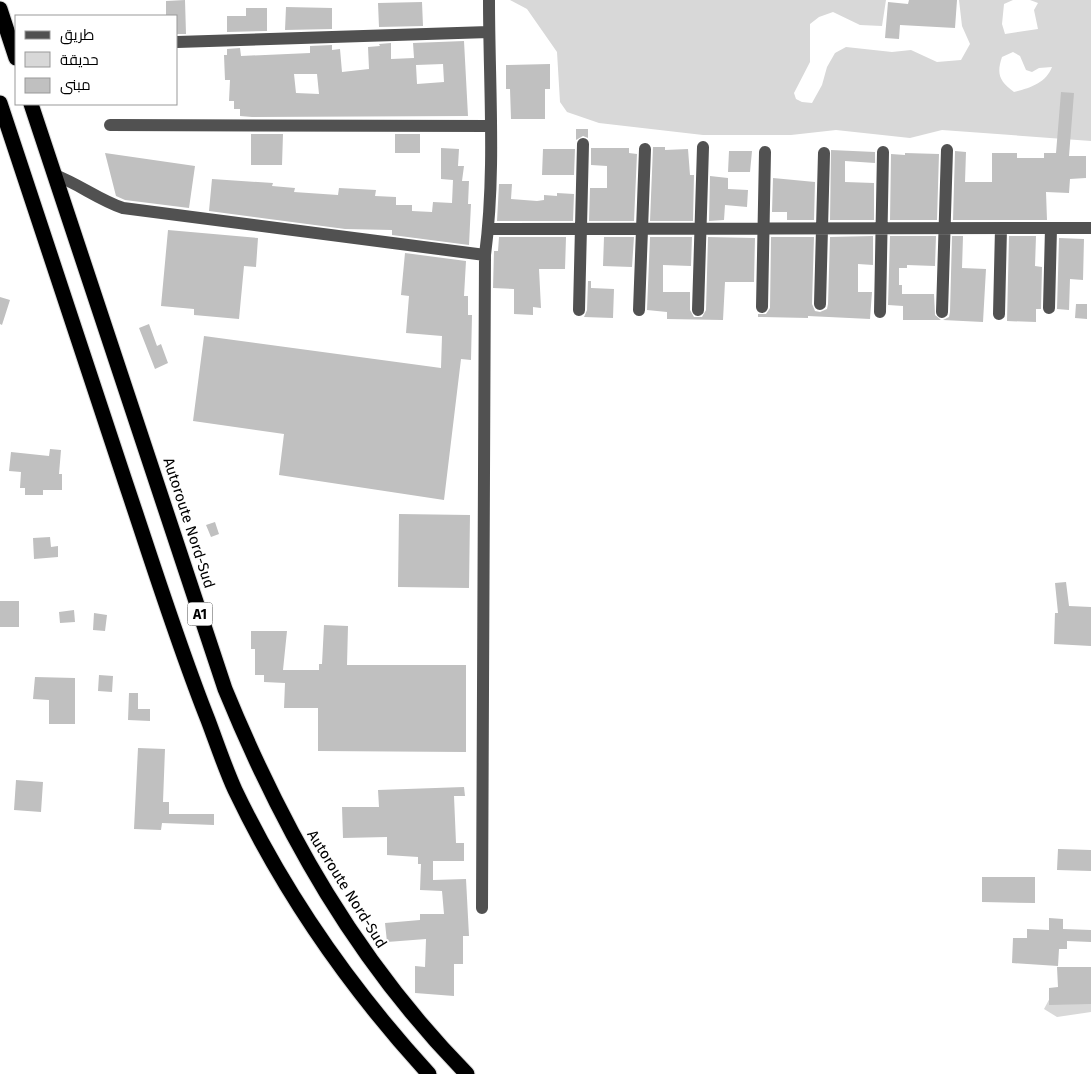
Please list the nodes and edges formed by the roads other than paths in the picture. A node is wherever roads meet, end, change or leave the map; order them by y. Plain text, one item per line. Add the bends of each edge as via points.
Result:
1 (489, 0) edge
2 (0, 9) edge
3 (489, 32) junction
4 (178, 42) dead end
5 (15, 55) edge
6 (0, 103) edge
7 (31, 105) edge
8 (110, 124) dead end
9 (491, 126) junction
10 (583, 144) dead end
11 (704, 147) dead end
12 (645, 149) dead end
13 (947, 150) dead end
14 (765, 152) dead end
15 (883, 152) dead end
16 (824, 153) dead end
17 (55, 175) junction
18 (581, 228) junction
19 (643, 228) junction
20 (701, 228) junction
21 (764, 228) junction
22 (822, 228) junction
23 (882, 228) junction
24 (944, 228) junction
25 (1001, 228) junction
26 (1052, 228) junction
27 (1091, 228) edge
28 (488, 229) junction
29 (485, 255) junction
30 (820, 304) dead end
31 (762, 307) dead end
32 (1049, 308) dead end
33 (579, 310) dead end
34 (640, 310) dead end
35 (698, 310) dead end
36 (880, 312) dead end
37 (942, 312) dead end
38 (999, 314) dead end
39 (482, 908) dead end
40 (428, 1074) edge
41 (467, 1074) edge

1 - 3 street
2 - 5 highway
3 - 4 street
3 - 9 street
6 - 40 highway, A1 via 164,598 234,788 300,909 343,972
7 - 17 highway, Autoroute Nord-Sud / A1
8 - 9 street
9 - 28 street
10 - 18 street
11 - 20 street
12 - 19 street
13 - 24 street
14 - 21 street
15 - 23 street
16 - 22 street
17 - 29 street via 76,182 108,203 123,208
17 - 41 highway, Autoroute Nord-Sud / A1 via 226,689 249,747 285,823 370,961 413,1016
18 - 19 street
18 - 28 street
18 - 33 street
19 - 20 street
19 - 34 street
20 - 21 street
20 - 35 street
21 - 22 street
21 - 31 street
22 - 23 street
22 - 30 street
23 - 24 street
23 - 36 street
24 - 25 street
24 - 37 street
25 - 26 street
25 - 38 street
26 - 27 street
26 - 32 street
28 - 29 street
29 - 39 street

